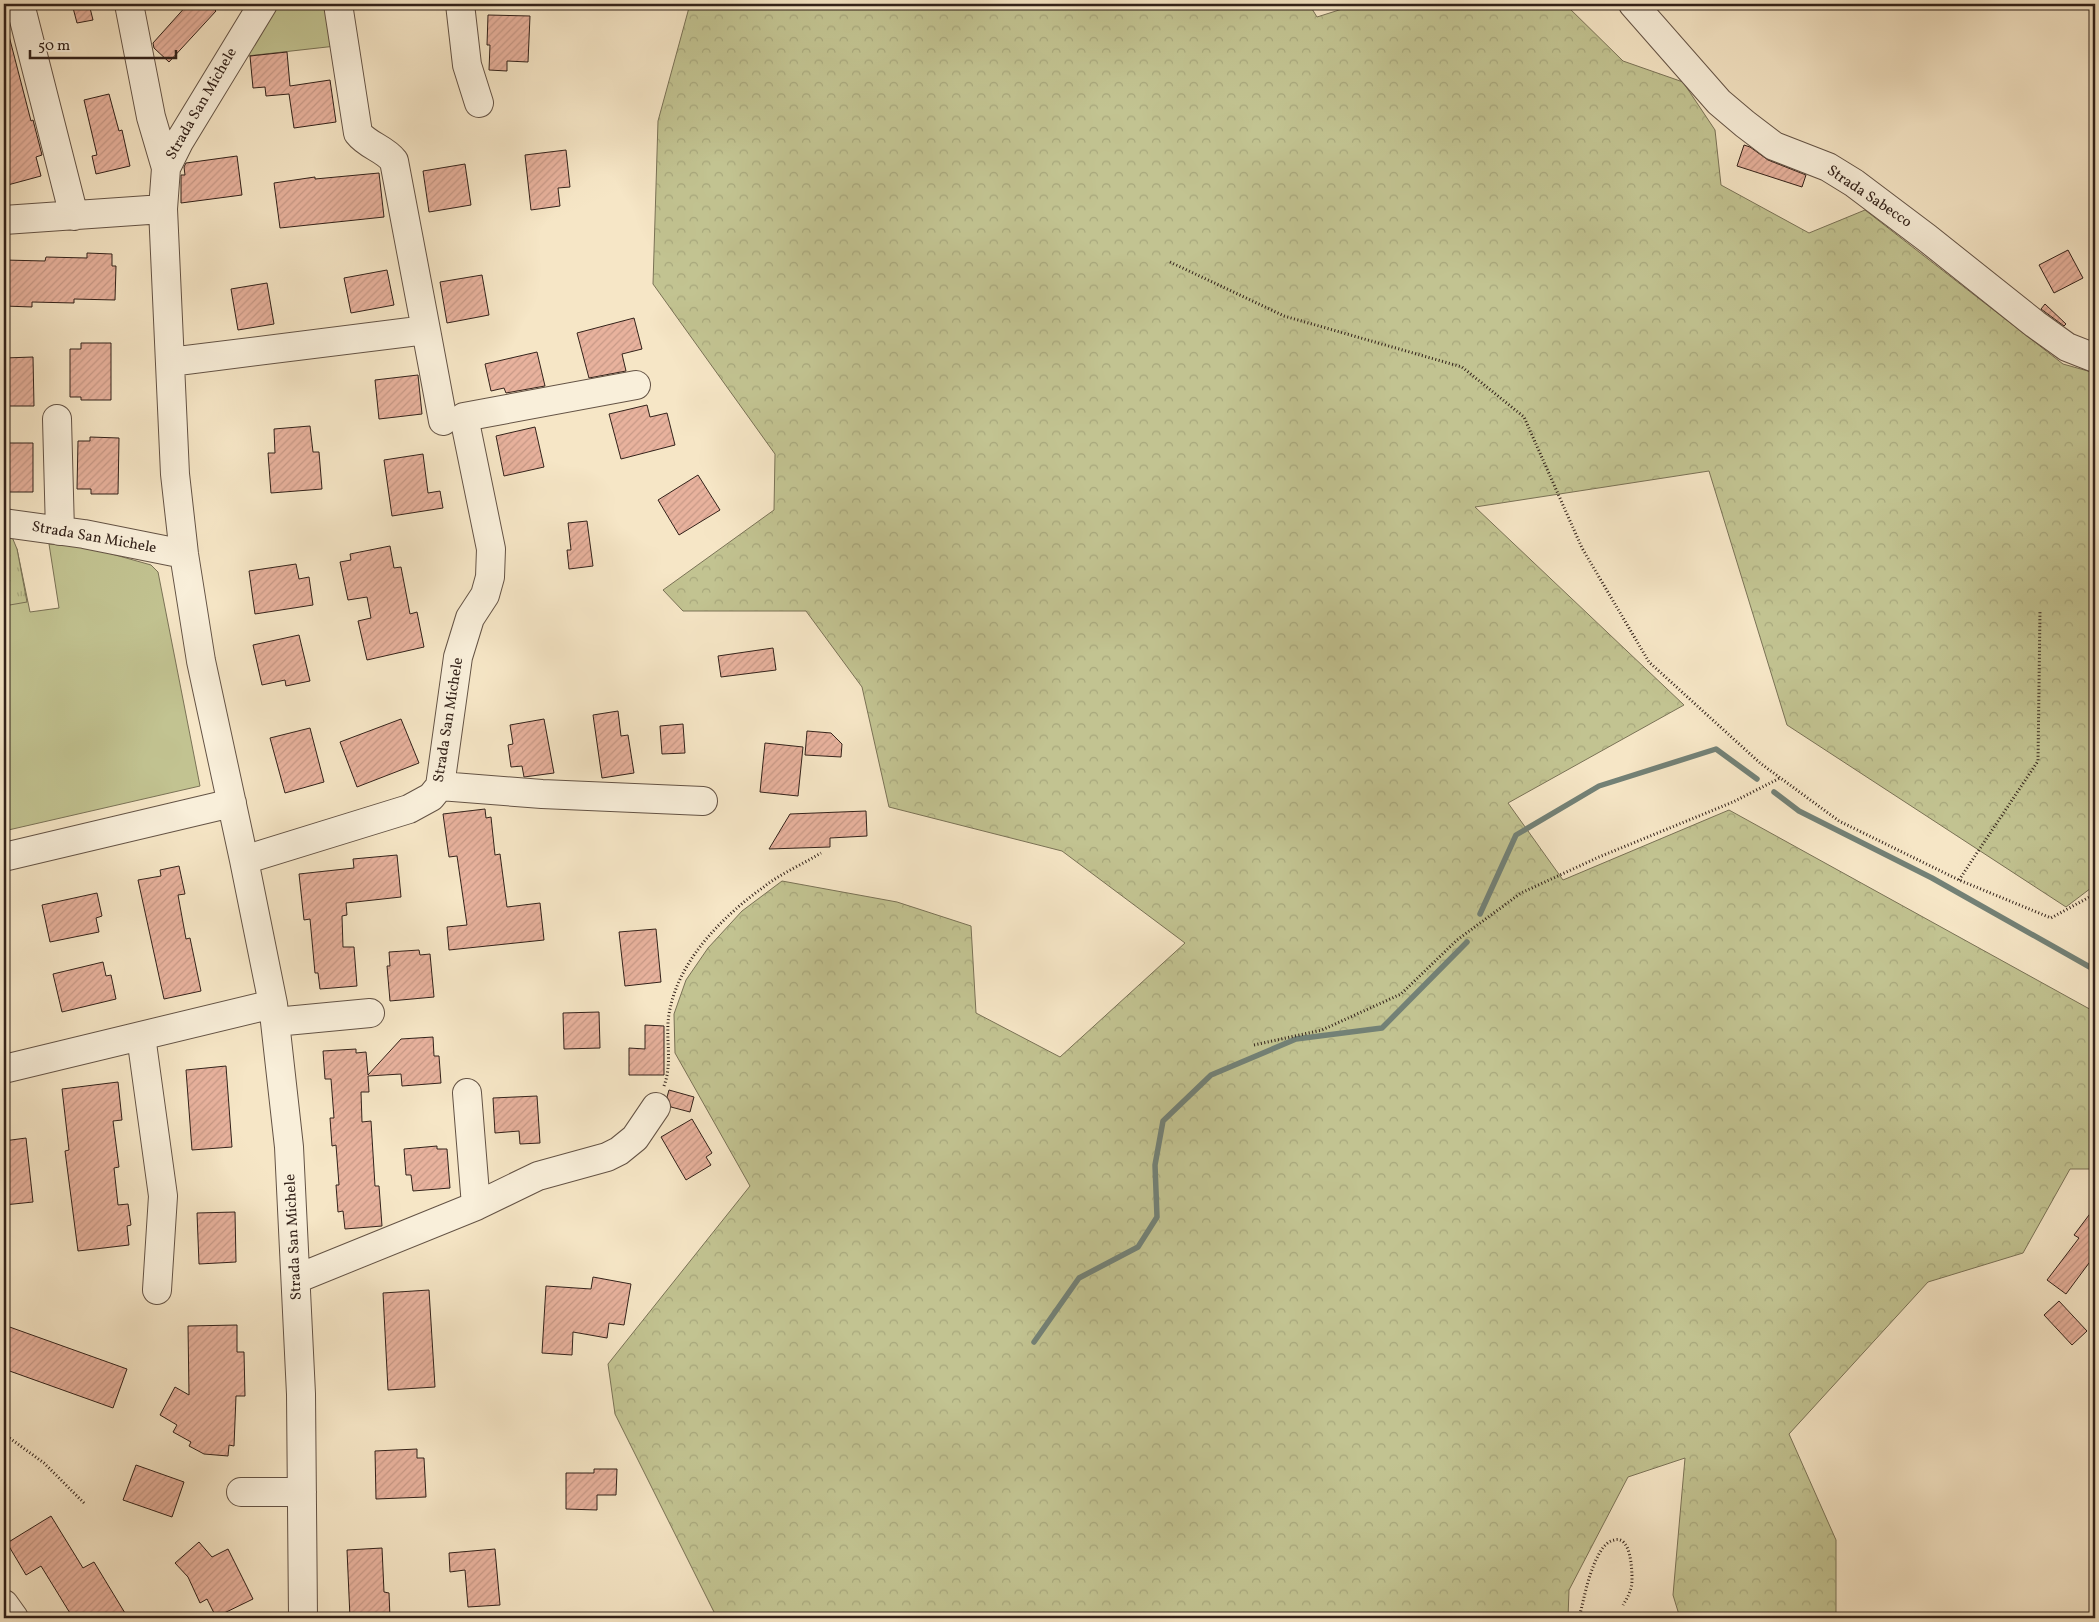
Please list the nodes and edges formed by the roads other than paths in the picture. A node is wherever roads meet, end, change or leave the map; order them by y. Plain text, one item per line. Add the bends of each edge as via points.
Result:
1 (20, 4) edge
2 (129, 4) edge
3 (263, 4) edge
4 (338, 4) edge
5 (460, 4) edge
6 (1633, 4) edge
7 (478, 103) dead end
8 (166, 168) junction
9 (163, 209) junction
10 (74, 216) junction
11 (4, 220) edge
12 (426, 330) junction
13 (2095, 358) edge
14 (170, 362) junction
15 (636, 385) dead end
16 (56, 419) dead end
17 (443, 421) dead end
18 (4, 523) edge
19 (60, 531) junction
20 (184, 554) junction
21 (440, 786) junction
22 (704, 801) dead end
23 (232, 803) junction
24 (4, 857) edge
25 (244, 860) junction
26 (274, 1013) junction
27 (370, 1013) dead end
28 (141, 1036) junction
29 (4, 1069) edge
30 (467, 1094) dead end
31 (656, 1108) road end
32 (476, 1206) junction
33 (296, 1279) junction
34 (157, 1290) dead end
35 (241, 1492) dead end
36 (302, 1492) junction
37 (4, 1604) edge
38 (14, 1618) edge
39 (303, 1618) edge

1 - 10 street
2 - 8 street via 151,116
3 - 8 street, Strada San Michele
4 - 12 street via 358,134 364,141 388,153 394,161
5 - 7 street via 467,65
6 - 13 street, Strada Sabecco via 1720,102 1745,124 1774,146 1828,167 1854,183 2035,324 2067,347
8 - 9 street, Strada San Michele
9 - 10 street
9 - 14 street, Strada San Michele
10 - 11 street
12 - 14 street
12 - 17 street
14 - 20 street, Strada San Michele via 175,474
15 - 21 street, Strada San Michele via 464,417 491,550 490,576 485,595 470,618 458,657
16 - 19 street
18 - 19 street, Strada San Michele
19 - 20 street, Strada San Michele
20 - 23 street, Strada San Michele via 201,661
21 - 22 street
21 - 25 street, Strada San Michele via 430,797 409,809
23 - 24 street
23 - 25 street, Strada San Michele
25 - 26 street, Strada San Michele
26 - 27 street
26 - 28 street
26 - 33 street, Strada San Michele via 289,1148
28 - 29 street
28 - 34 street via 163,1196
30 - 32 street
31 - 32 street via 635,1138 620,1151 538,1176
32 - 33 street
33 - 36 street, Strada San Michele
35 - 36 street
36 - 39 street, Strada San Michele
37 - 38 street

